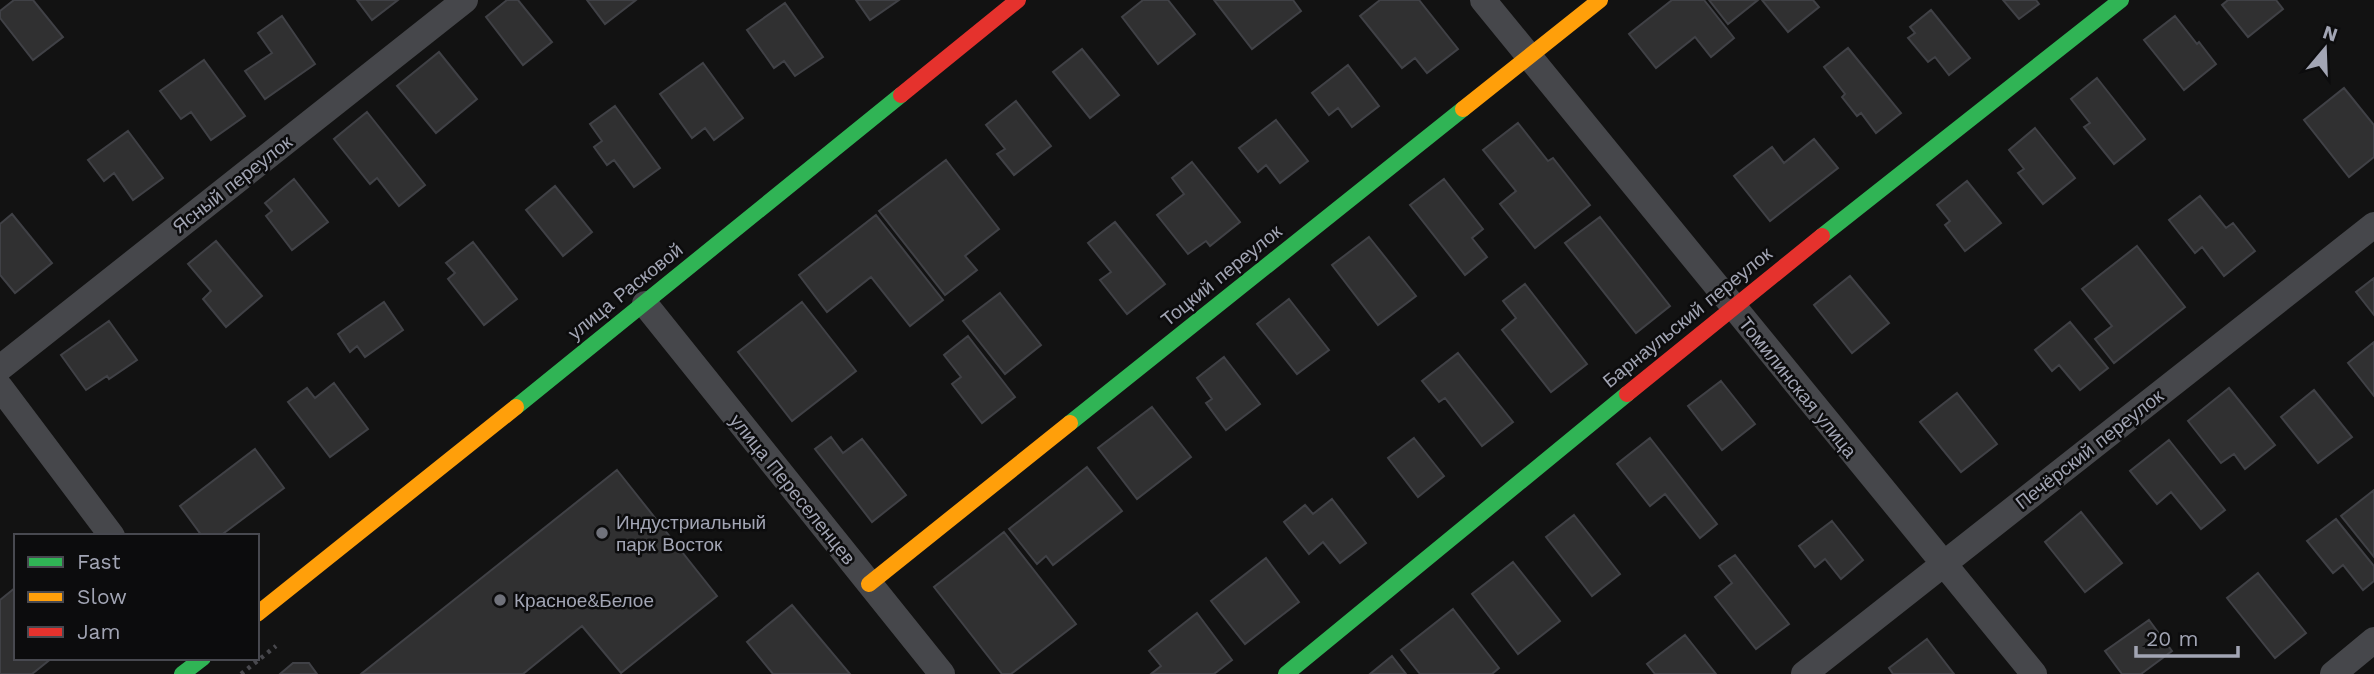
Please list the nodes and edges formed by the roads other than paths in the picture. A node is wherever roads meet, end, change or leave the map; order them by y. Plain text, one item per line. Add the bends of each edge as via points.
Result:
1 (465, 0) edge
2 (1018, 0) edge
3 (1483, 0) edge
4 (1600, 0) edge
5 (2121, 0) edge
6 (1529, 56) junction
7 (2374, 225) edge
8 (645, 304) junction
9 (1732, 307) junction
10 (0, 368) edge
11 (0, 387) edge
12 (110, 534) edge
13 (1943, 564) junction
14 (869, 584) junction
15 (259, 612) edge
16 (2374, 640) edge
17 (200, 660) edge
18 (182, 674) edge
19 (942, 674) edge
20 (1286, 674) edge
21 (1804, 674) edge
22 (2035, 674) edge
23 (2333, 674) edge

1 - 10 street, Ясный переулок
2 - 8 street, улица Расковой
3 - 6 street, Томилинская улица
4 - 6 street, Тоцкий переулок
5 - 9 street, Барнаульский переулок
6 - 9 street, Томилинская улица
6 - 14 street, Тоцкий переулок
7 - 13 street, Печёрский переулок
8 - 14 street, улица Переселенцев
8 - 15 street, улица Расковой
9 - 13 street, Томилинская улица
9 - 20 street, Барнаульский переулок
11 - 12 street
13 - 21 street, Печёрский переулок
13 - 22 street, Томилинская улица
14 - 19 street, улица Переселенцев
16 - 23 street
17 - 18 street

